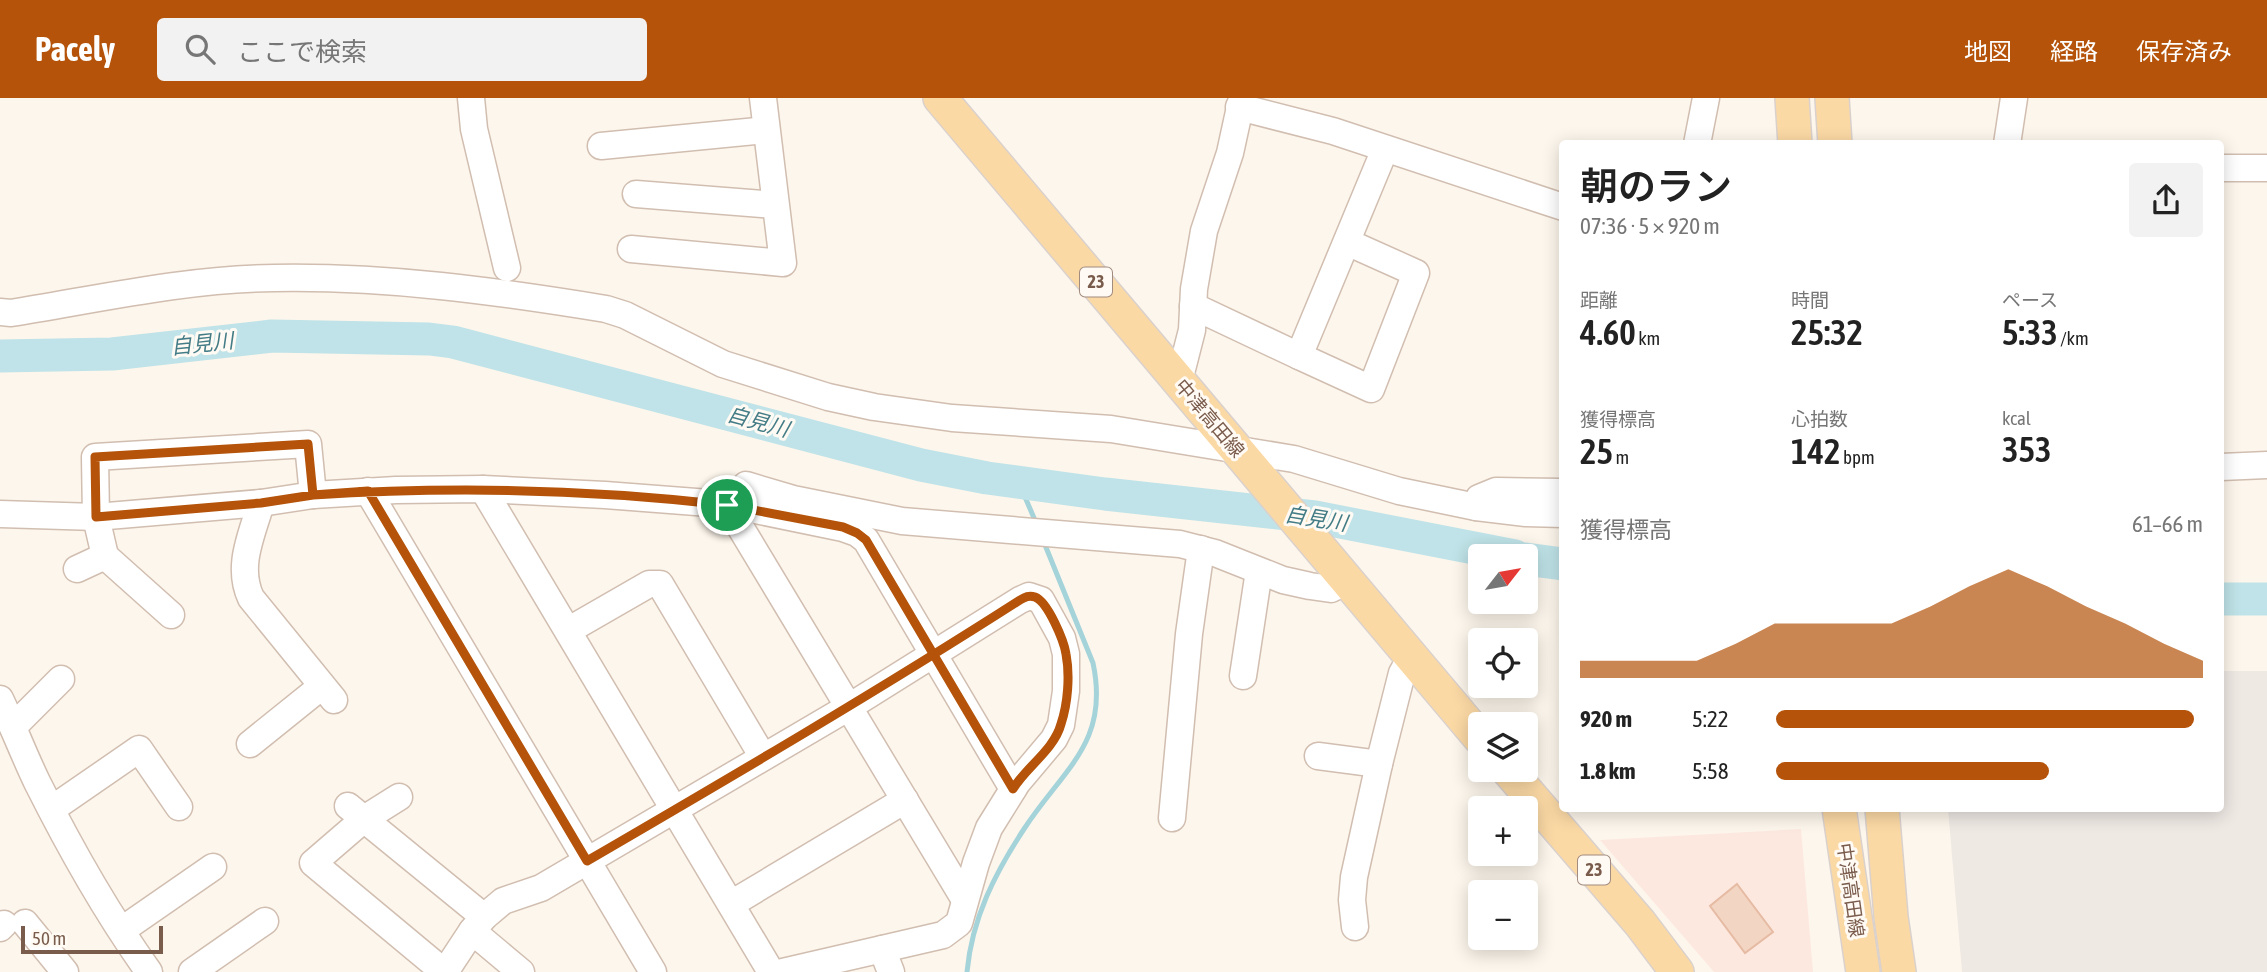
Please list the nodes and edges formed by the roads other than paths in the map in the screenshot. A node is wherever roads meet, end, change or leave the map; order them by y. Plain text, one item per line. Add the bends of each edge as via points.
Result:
1 (471, 98) edge
2 (763, 98) edge
3 (940, 98) edge
4 (1706, 98) edge
5 (1792, 98) edge
6 (1832, 98) edge
7 (2014, 98) edge
8 (1241, 103) edge
9 (766, 130) junction
10 (1699, 140) edge
11 (1795, 140) edge
12 (1835, 140) edge
13 (2008, 140) edge
14 (601, 146) dead end
15 (1385, 149) junction
16 (2224, 168) edge
17 (2267, 169) edge
18 (636, 194) dead end
19 (775, 205) junction
20 (1559, 206) edge
21 (1347, 242) junction
22 (631, 249) dead end
23 (507, 268) dead end
24 (1193, 306) junction
25 (0, 313) edge
26 (1298, 356) junction
27 (1179, 381) junction
28 (1244, 459) junction
29 (2267, 465) edge
30 (2224, 467) edge
31 (483, 489) junction
32 (368, 491) junction
33 (1559, 492) edge
34 (313, 495) junction
35 (261, 503) junction
36 (727, 505) junction
37 (1476, 507) junction
38 (0, 514) edge
39 (1559, 514) edge
40 (96, 517) junction
41 (1201, 549) junction
42 (105, 555) junction
43 (77, 569) dead end
44 (1259, 572) junction
45 (1345, 580) junction
46 (171, 615) dead end
47 (569, 630) junction
48 (933, 655) junction
49 (1411, 657) junction
50 (1243, 676) dead end
51 (61, 678) dead end
52 (0, 699) edge
53 (849, 707) junction
54 (1468, 724) edge
55 (13, 727) junction
56 (250, 744) dead end
57 (1318, 756) dead end
58 (764, 757) junction
59 (1379, 764) junction
60 (1518, 782) edge
61 (1013, 789) junction
62 (398, 797) dead end
63 (905, 800) junction
64 (179, 807) dead end
65 (52, 809) junction
66 (675, 810) junction
67 (1840, 812) edge
68 (1882, 812) edge
69 (356, 813) junction
70 (1172, 818) dead end
71 (587, 861) junction
72 (214, 867) dead end
73 (965, 900) junction
74 (730, 904) junction
75 (265, 921) dead end
76 (478, 924) junction
77 (10, 925) edge
78 (1355, 928) dead end
79 (122, 930) junction
80 (887, 961) edge
81 (65, 972) edge
82 (149, 972) edge
83 (192, 972) edge
84 (444, 972) edge
85 (521, 972) edge
86 (653, 972) edge
87 (771, 972) edge
88 (783, 972) edge
89 (1677, 972) edge
90 (1863, 972) edge
91 (1899, 972) edge

1 - 23 street
2 - 9 street
3 - 27 main road, 中津高田線 / 23
4 - 10 street
5 - 11 main road
6 - 12 main road
7 - 13 street
8 - 15 street
8 - 24 street via 1204,232
9 - 14 street
9 - 19 street
15 - 20 street
15 - 21 street
16 - 17 street
18 - 19 street
19 - 22 street via 783,263
21 - 26 street
21 - 26 street via 1416,273 1371,389
24 - 26 street
24 - 27 street
25 - 28 street via 159,288 272,278 470,288 606,309 723,364 828,397 952,418 1111,429
27 - 28 main road, 中津高田線 / 23
28 - 37 street via 1294,459 1399,491
28 - 45 main road, 中津高田線 / 23
29 - 30 street
31 - 32 street
31 - 36 street
31 - 47 street
32 - 34 street
32 - 71 street
33 - 37 street via 1496,491 1479,498
34 - 35 street
34 - 40 street via 308,444 95,457
35 - 40 street
35 - 56 street via 245,558 245,587 328,693
36 - 41 street via 746,485 902,521 1155,540
36 - 48 street via 857,533 866,540
36 - 53 street
37 - 39 street
38 - 40 street
40 - 42 street
41 - 44 street
41 - 70 street
42 - 43 street
42 - 46 street
44 - 45 street via 1331,589
44 - 50 street
45 - 49 main road, 中津高田線 / 23
47 - 58 street via 649,584 660,584
47 - 66 street
48 - 53 street
48 - 61 street
48 - 61 street via 1026,597 1036,597 1045,605 1066,654 1061,725
49 - 54 main road, 中津高田線 / 23
49 - 59 street via 1402,673
51 - 55 street
52 - 55 street
53 - 58 street
53 - 63 street
55 - 65 street
57 - 59 street
58 - 66 street
59 - 78 street via 1354,877
60 - 89 main road, 23
61 - 73 street via 982,843
62 - 69 street
63 - 73 street
63 - 74 street
64 - 65 street via 139,748
65 - 79 street
66 - 71 street
66 - 74 street
67 - 90 main road, 中津高田線
68 - 91 main road, 中津高田線
69 - 76 street
69 - 84 street via 313,863
71 - 76 street via 541,888 503,901
71 - 86 street
72 - 79 street
73 - 80 street via 959,923
74 - 87 street
75 - 83 street
76 - 84 street
76 - 85 street
77 - 81 street
79 - 82 street
80 - 88 street

